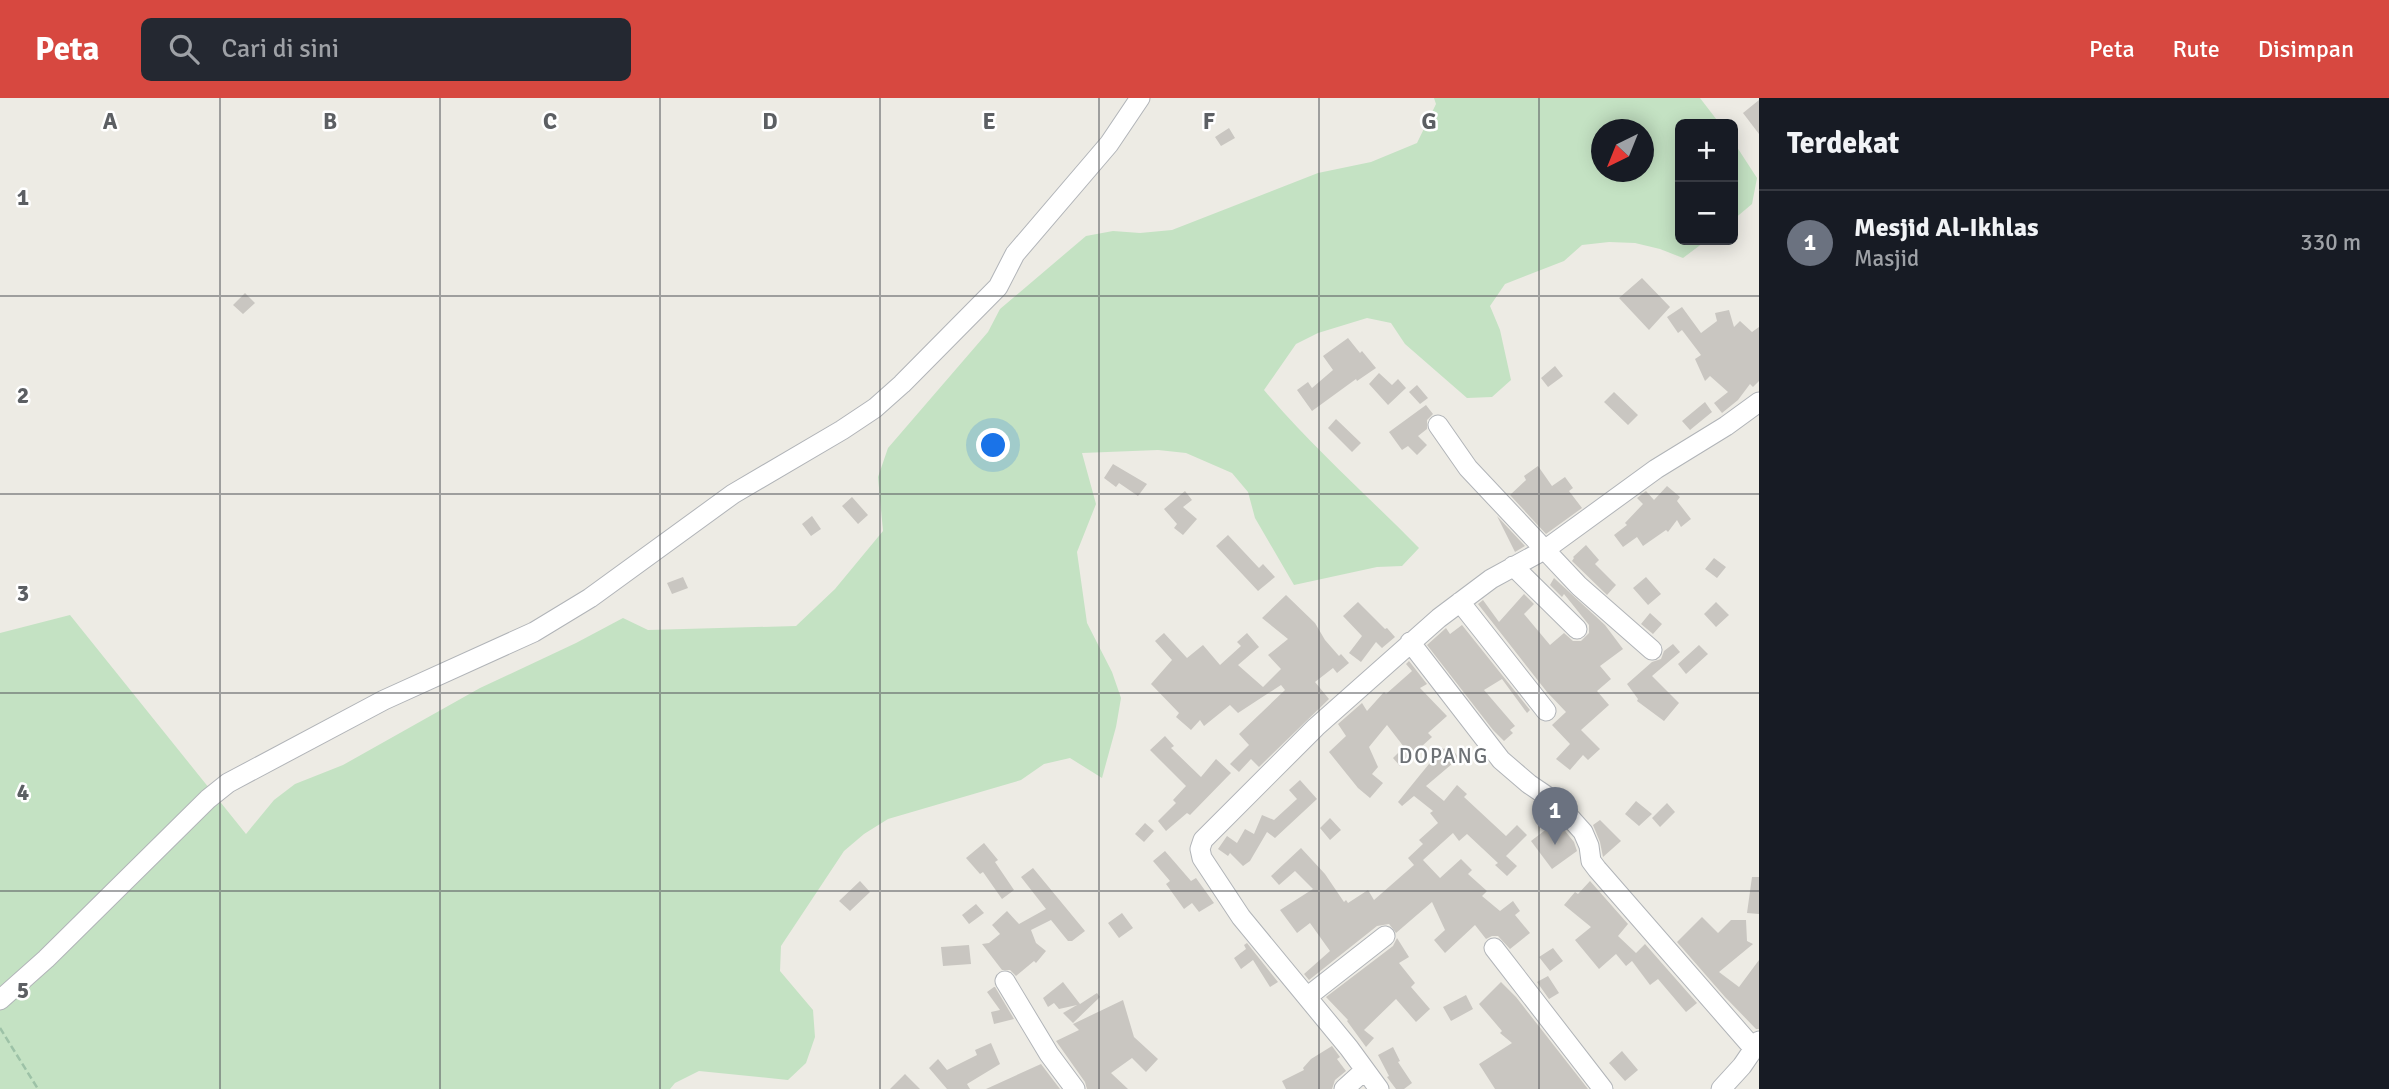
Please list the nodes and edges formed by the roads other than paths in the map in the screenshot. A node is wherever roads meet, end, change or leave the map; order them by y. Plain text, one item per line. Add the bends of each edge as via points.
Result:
1 (1140, 98) edge
2 (1759, 401) edge
3 (1438, 425) dead end
4 (1546, 549) junction
5 (1513, 566) junction
6 (1460, 602) junction
7 (1577, 629) dead end
8 (1410, 642) junction
9 (1652, 650) dead end
10 (1546, 711) dead end
11 (1385, 936) dead end
12 (1494, 948) dead end
13 (1005, 981) dead end
14 (1307, 997) junction
15 (0, 1000) edge
16 (1757, 1045) edge
17 (1364, 1070) junction
18 (1075, 1089) edge
19 (1344, 1089) edge
20 (1379, 1089) edge
21 (1603, 1089) edge
22 (1721, 1089) edge

1 - 15 street via 1109,144 1015,254 998,287 874,408 733,494 534,632 384,700 228,783
2 - 4 street
3 - 4 street via 1468,468
4 - 5 street
4 - 9 street via 1578,586
5 - 6 street
5 - 7 street
6 - 8 street
6 - 10 street
8 - 14 street via 1316,727 1200,846 1202,859 1241,917
8 - 16 street via 1500,760 1557,803 1583,832 1597,869
11 - 14 street
12 - 21 street
13 - 18 street
14 - 17 street
16 - 22 street
17 - 19 street
17 - 20 street

